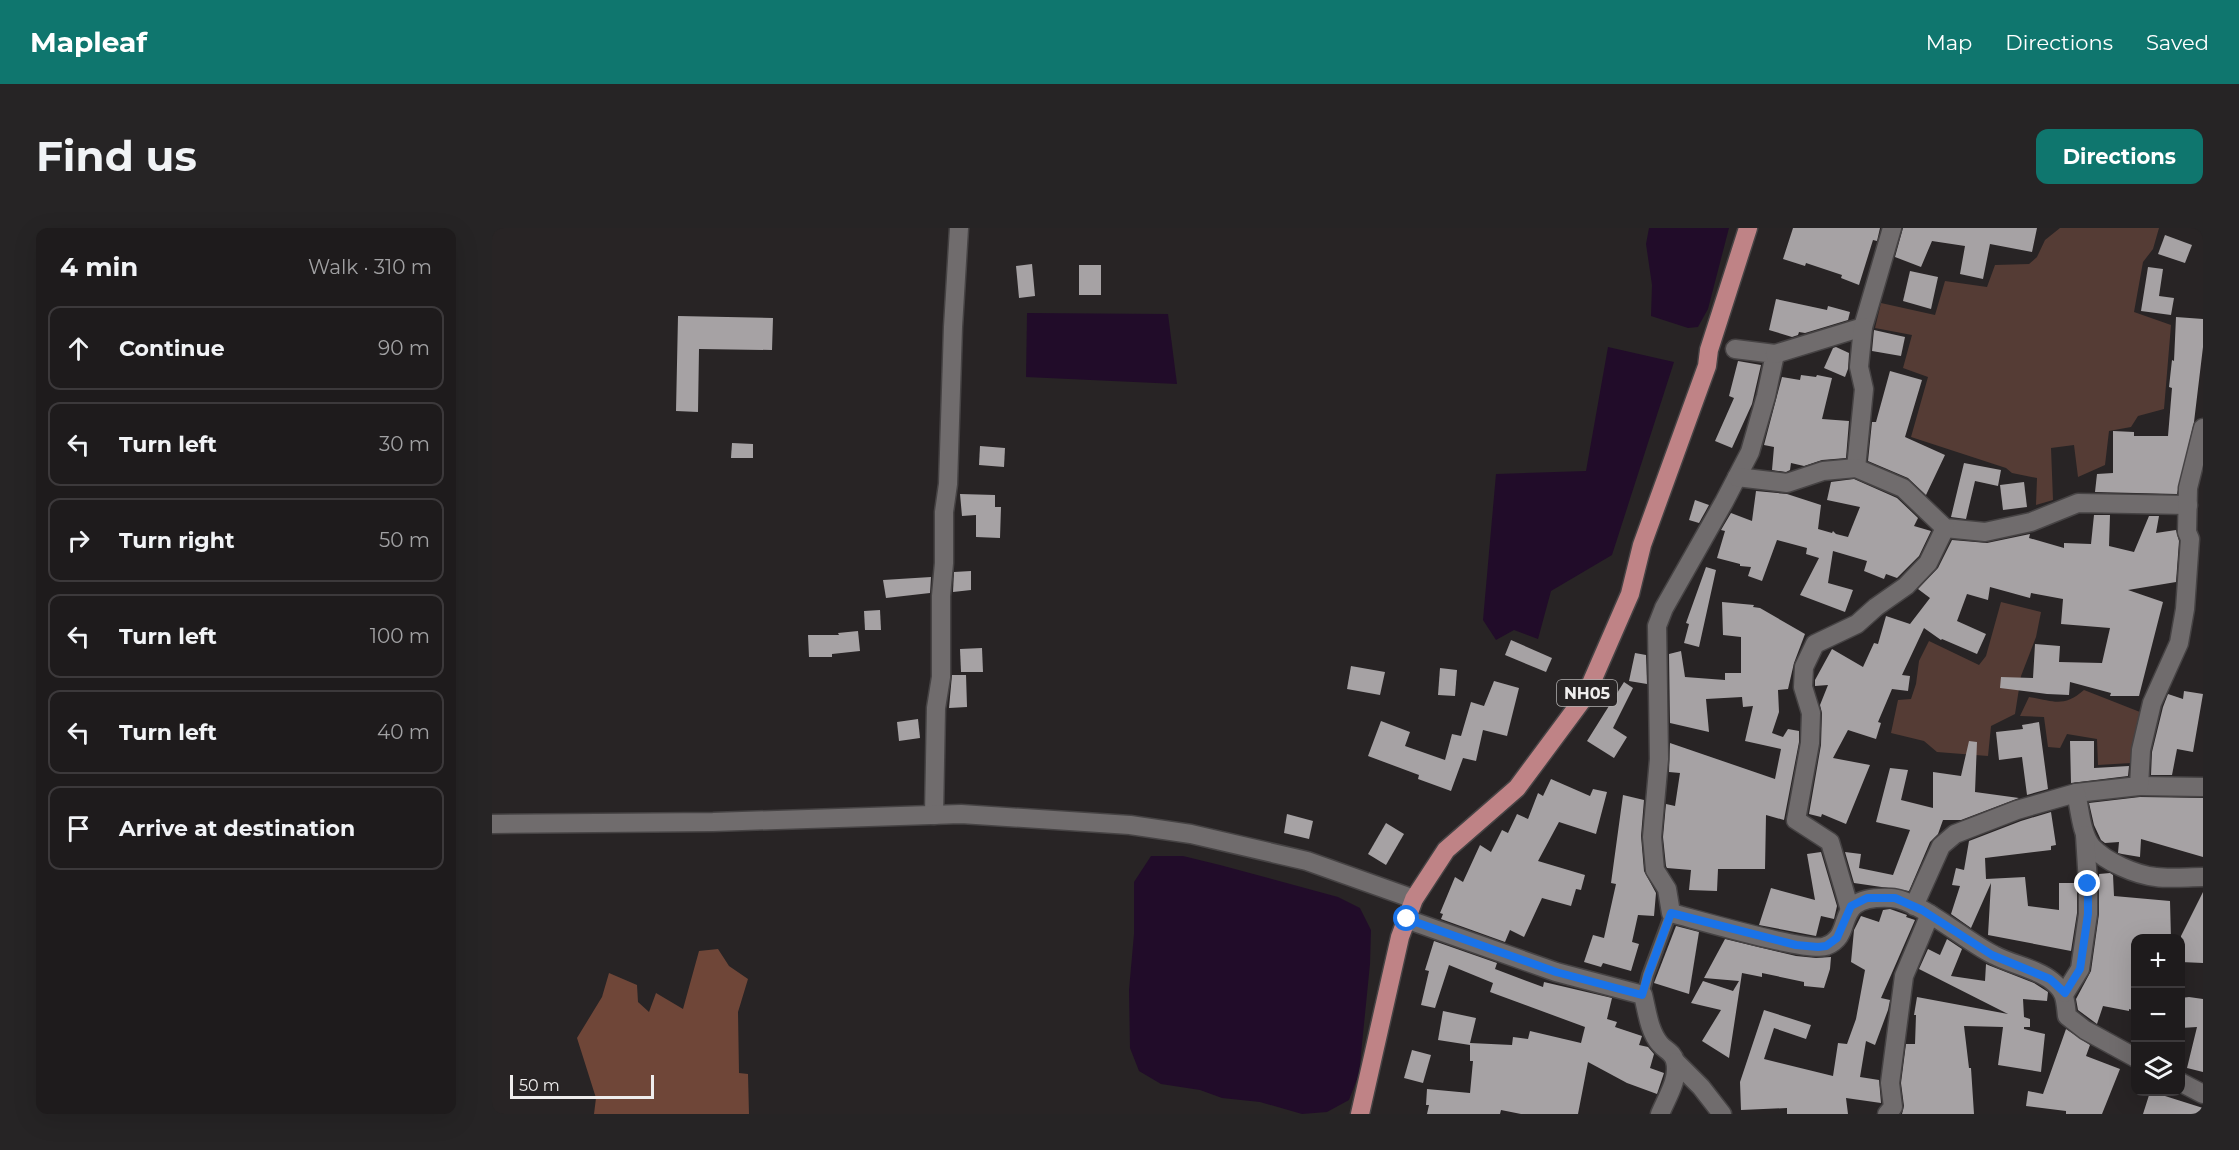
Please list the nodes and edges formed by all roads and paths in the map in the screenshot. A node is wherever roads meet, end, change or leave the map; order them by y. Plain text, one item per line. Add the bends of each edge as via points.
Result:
1 (959, 228) edge
2 (1748, 228) edge
3 (1893, 228) edge
4 (1863, 327) junction
5 (1735, 350) dead end
6 (1775, 354) junction
7 (2203, 428) edge
8 (1856, 468) junction
9 (1737, 477) junction
10 (2188, 505) junction
11 (1945, 528) junction
12 (2139, 786) junction
13 (2203, 787) edge
14 (2076, 793) junction
15 (934, 815) junction
16 (492, 824) edge
17 (2084, 831) junction
18 (2203, 877) edge
19 (1414, 899) junction
20 (1850, 910) junction
21 (1922, 910) junction
22 (1671, 913) junction
23 (1407, 919) junction
24 (2065, 993) junction
25 (1642, 995) junction
26 (2131, 1055) edge
27 (1676, 1062) junction
28 (2185, 1084) edge
29 (2203, 1094) edge
30 (1360, 1114) edge
31 (1660, 1114) edge
32 (1722, 1114) edge
33 (1887, 1114) edge

1 - 15 street
2 - 19 main road, NH05 via 1707,366 1642,545 1630,594 1586,695 1517,788 1446,850
3 - 4 street
4 - 6 street
4 - 8 street via 1858,368 1864,389
5 - 6 street
6 - 9 street via 1750,452
7 - 10 street via 2188,488
8 - 9 street via 1823,471 1787,483
8 - 11 street via 1903,488
9 - 22 street via 1657,626 1659,759 1652,837 1655,870 1667,889
10 - 11 street via 2078,503 2031,522 1985,532
10 - 12 street via 2190,539 2180,643 2152,704 2141,750
11 - 20 street via 1928,563 1906,586 1857,624 1815,644 1804,667 1803,687 1811,713 1810,743 1796,820 1830,842
12 - 13 street
12 - 14 street
14 - 17 street
14 - 21 street via 1955,834 1941,846
15 - 16 street
15 - 19 street via 1036,818 1191,834 1307,861
17 - 18 street via 2091,846 2130,870 2155,877
17 - 24 street via 2088,914 2080,969
19 - 23 main road, NH05
20 - 21 street via 1867,898 1895,898
20 - 22 street via 1837,938 1818,947 1796,945
21 - 24 street via 1992,955 2050,979
21 - 33 street via 1904,976 1890,1083 1893,1107
22 - 25 lane
23 - 25 street via 1556,972
23 - 30 main road, NH05
24 - 26 street via 2067,1016
25 - 27 street via 1660,1044
27 - 31 street via 1674,1081
27 - 32 street
28 - 29 street

